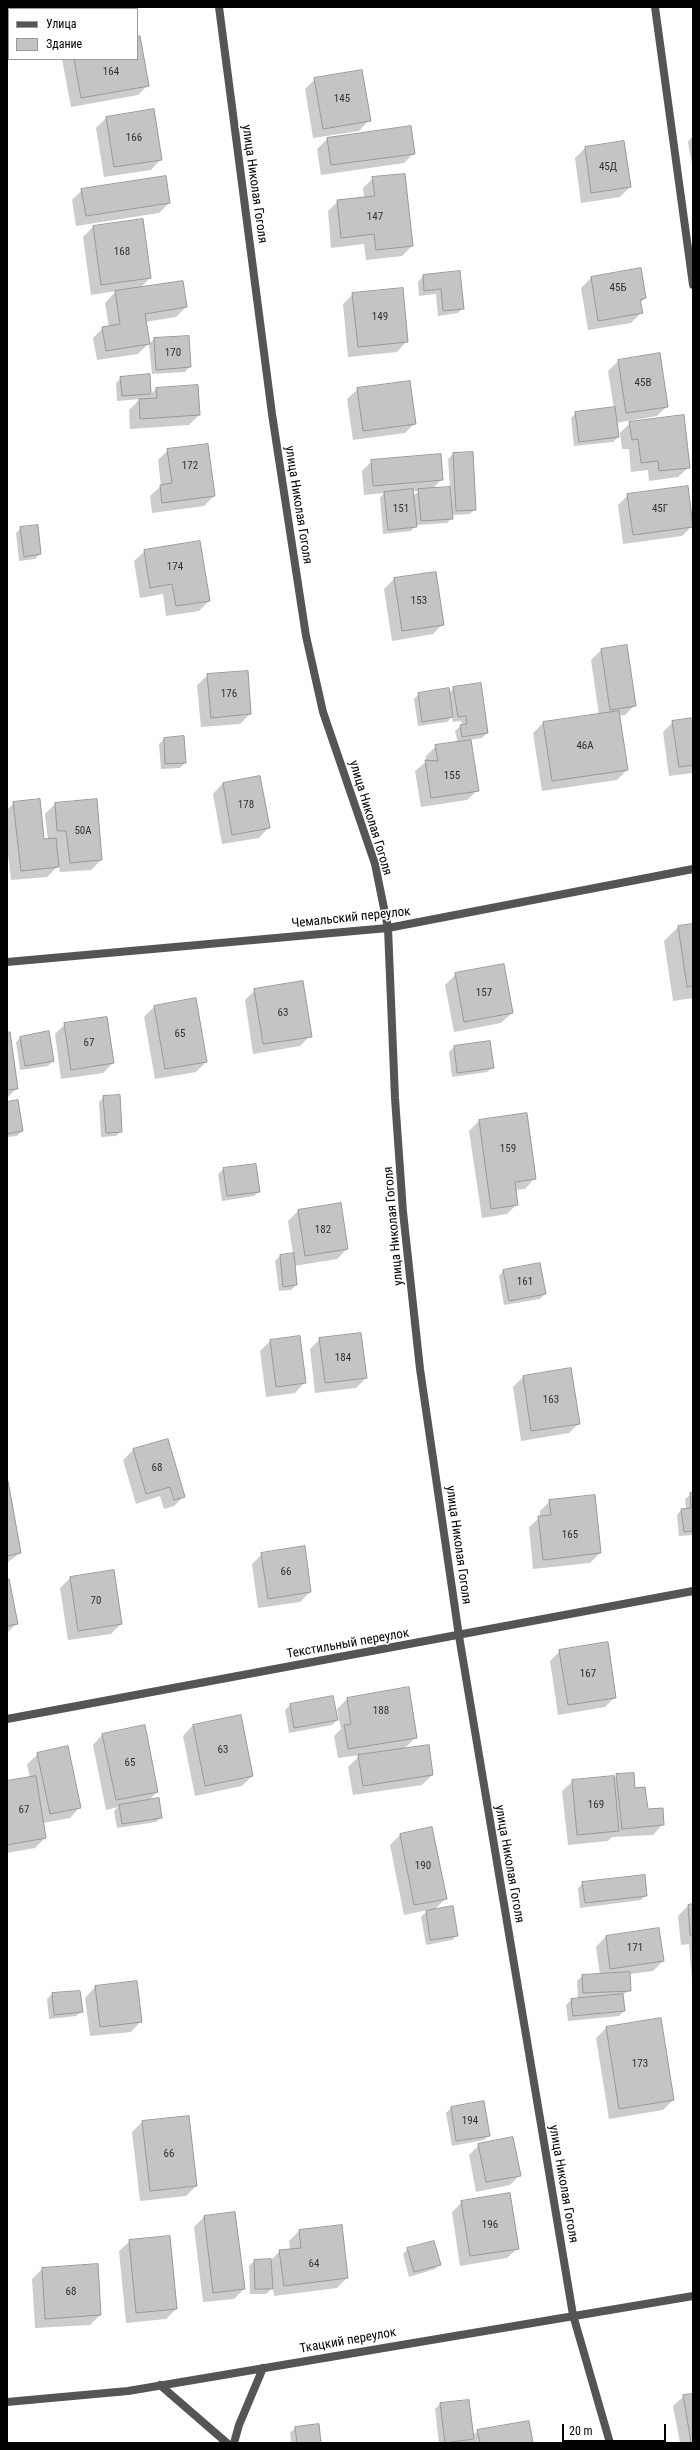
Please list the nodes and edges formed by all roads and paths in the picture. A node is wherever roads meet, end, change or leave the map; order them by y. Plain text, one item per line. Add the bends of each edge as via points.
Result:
1 (219, 7) edge
2 (655, 7) edge
3 (693, 285) edge
4 (693, 869) edge
5 (388, 928) junction
6 (7, 962) edge
7 (693, 1591) edge
8 (459, 1636) junction
9 (7, 1718) edge
10 (693, 2296) edge
11 (573, 2315) junction
12 (263, 2368) junction
13 (160, 2385) junction
14 (7, 2402) edge
15 (227, 2443) edge
16 (234, 2443) edge
17 (610, 2443) edge

1 - 5 street, улица Николая Гоголя via 272,414 306,636 323,712 374,864
2 - 3 street
4 - 5 street, Чемальский переулок
5 - 6 street, Чемальский переулок
5 - 8 street, улица Николая Гоголя via 403,1212 420,1369
7 - 8 street, Текстильный переулок
8 - 9 street, Текстильный переулок
8 - 11 street, улица Николая Гоголя
10 - 11 street, Ткацкий переулок
11 - 12 street, Ткацкий переулок
11 - 17 street, улица Николая Гоголя
12 - 13 street, Ткацкий переулок
12 - 16 street
13 - 14 street, Ткацкий переулок via 128,2391
13 - 15 street

